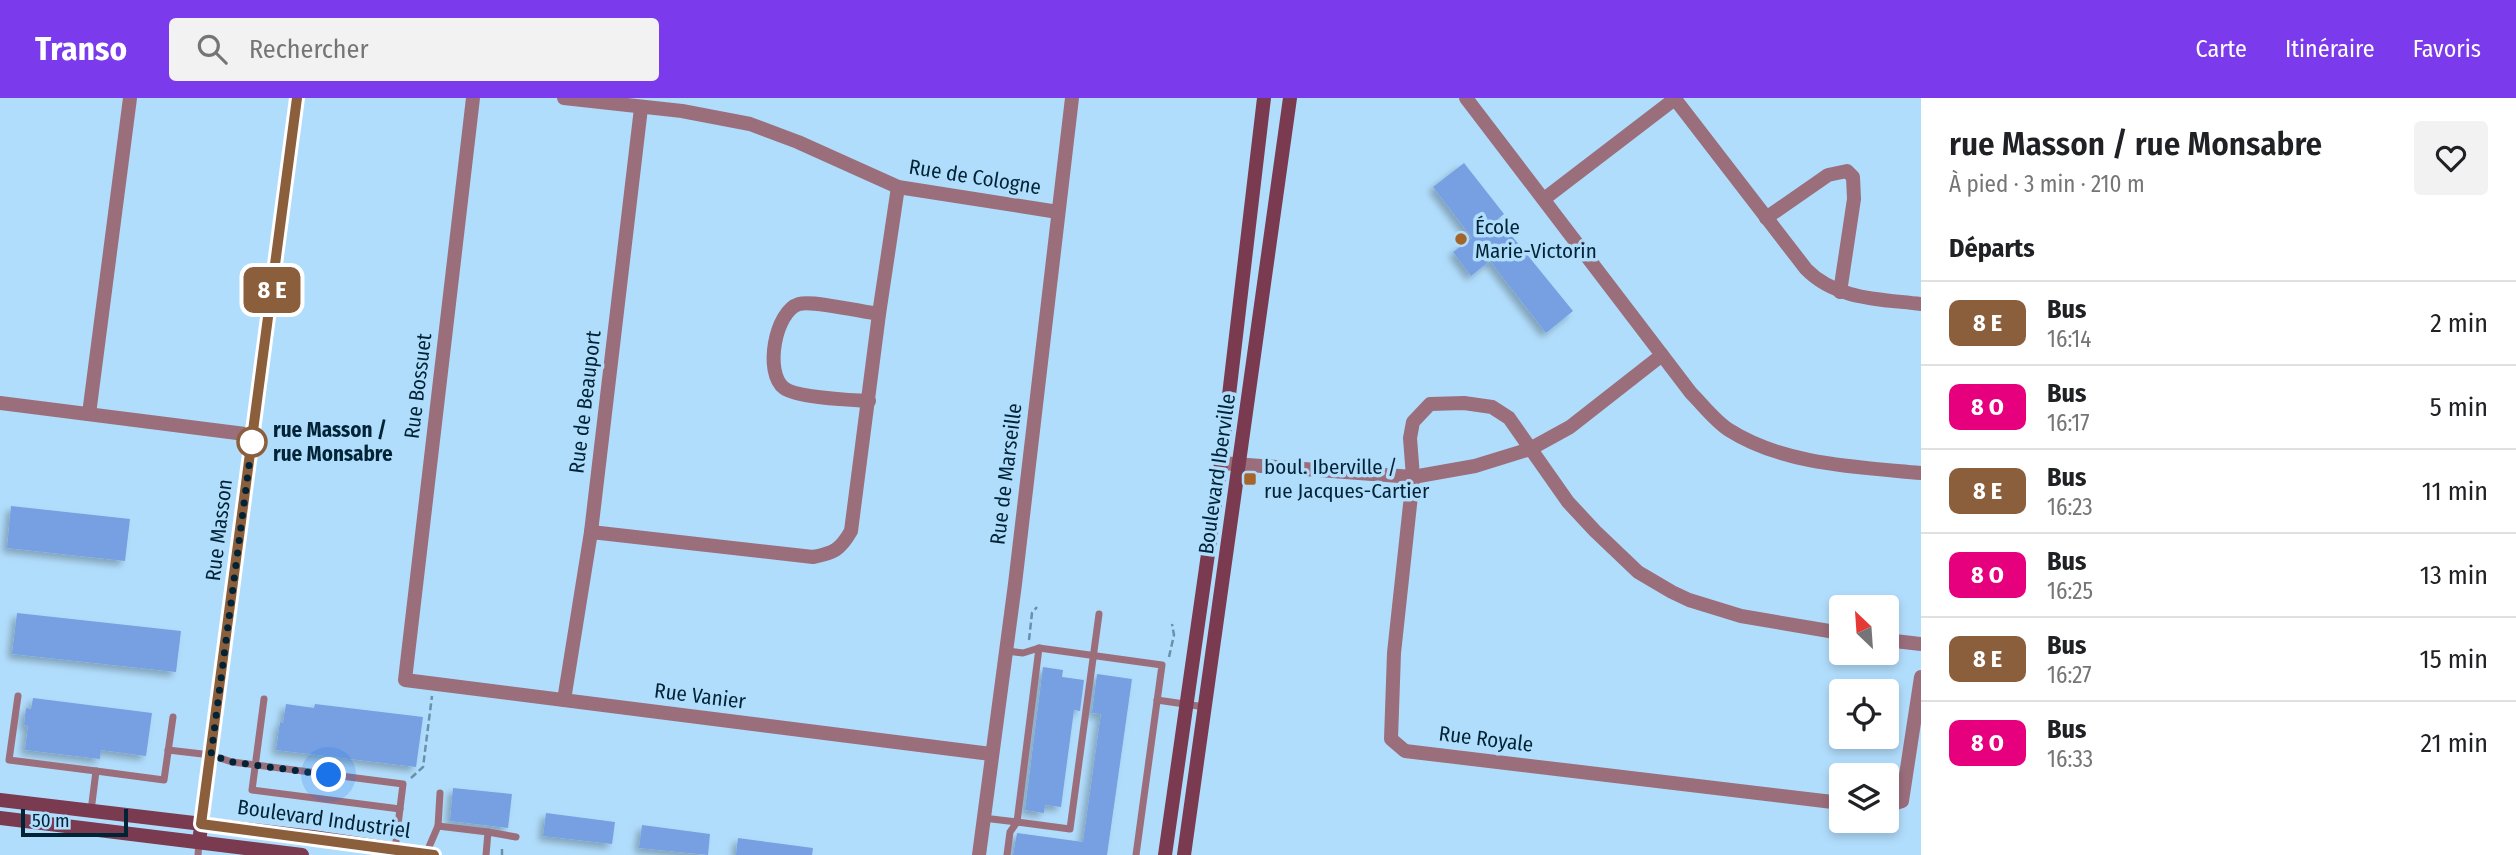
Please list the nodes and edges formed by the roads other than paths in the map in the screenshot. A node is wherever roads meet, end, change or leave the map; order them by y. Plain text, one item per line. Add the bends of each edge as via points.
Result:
1 (130, 98) edge
2 (297, 98) edge
3 (473, 98) edge
4 (564, 98) edge
5 (1072, 98) edge
6 (1264, 98) edge
7 (1290, 98) edge
8 (1466, 98) edge
9 (1676, 98) edge
10 (641, 108) junction
11 (898, 187) junction
12 (1544, 200) junction
13 (1058, 212) junction
14 (1766, 218) junction
15 (1840, 292) junction
16 (1921, 304) edge
17 (879, 314) junction
18 (1662, 355) junction
19 (869, 401) junction
20 (0, 402) edge
21 (89, 414) junction
22 (253, 435) junction
23 (1530, 449) junction
24 (1221, 463) junction
25 (1239, 465) junction
26 (1921, 473) edge
27 (1413, 477) junction
28 (591, 533) junction
29 (1099, 614) dead end
30 (1829, 632) edge
31 (1899, 641) edge
32 (1921, 644) edge
33 (1035, 649) junction
34 (1004, 651) junction
35 (1094, 656) junction
36 (1921, 677) edge
37 (405, 680) joint
38 (18, 696) dead end
39 (264, 699) dead end
40 (564, 700) junction
41 (1157, 700) junction
42 (1187, 704) junction
43 (1205, 707) junction
44 (173, 718) dead end
45 (168, 750) junction
46 (991, 754) junction
47 (211, 755) junction
48 (255, 765) junction
49 (96, 771) junction
50 (440, 793) dead end
51 (0, 800) edge
52 (1829, 802) edge
53 (1899, 802) edge
54 (400, 809) junction
55 (91, 811) junction
56 (0, 818) edge
57 (984, 818) junction
58 (1017, 822) junction
59 (201, 824) junction
60 (438, 826) junction
61 (488, 832) junction
62 (516, 837) dead end
63 (198, 849) edge
64 (395, 849) junction
65 (430, 854) edge
66 (302, 855) edge
67 (486, 855) edge
68 (979, 855) edge
69 (1007, 855) edge
70 (1136, 855) edge
71 (1164, 855) edge
72 (1184, 855) edge

1 - 21 street
2 - 22 street, Rue Masson
3 - 37 street, Rue Bossuet
4 - 10 street, Rue de Cologne
5 - 13 street, Rue de Marseille
6 - 24 street, Boulevard Iberville
7 - 25 street, Boulevard Iberville
8 - 12 street
9 - 12 street
9 - 14 street
10 - 11 street, Rue de Cologne via 750,124
10 - 28 street, Rue de Beauport
11 - 13 street, Rue de Cologne
11 - 17 street
12 - 18 street
13 - 34 street, Rue de Marseille
14 - 15 street via 1819,283
14 - 15 street via 1828,176 1847,171 1853,177
15 - 16 street
17 - 19 street
17 - 19 street via 800,303 788,310 778,329 773,365 786,390
18 - 23 street via 1570,427
18 - 26 street via 1727,429 1766,450
19 - 28 street via 851,531 831,554 814,557
20 - 21 street
21 - 22 street
22 - 47 street, Rue Masson
23 - 27 street via 1475,466
23 - 27 street via 1509,418 1492,407 1430,404 1413,422
23 - 30 street via 1568,502 1638,572 1689,600 1741,617
24 - 25 street
24 - 42 street, Boulevard Iberville
25 - 27 street
25 - 43 street, Boulevard Iberville
27 - 52 street, Rue Royale via 1391,738 1405,751
28 - 40 street, Rue de Beauport
29 - 35 lane
31 - 32 street
33 - 34 lane
33 - 35 lane
33 - 58 lane
34 - 46 street, Rue de Marseille
35 - 41 lane via 1162,664
35 - 58 lane via 1070,829
36 - 53 street
37 - 40 street, Rue Vanier
38 - 49 lane via 9,760
39 - 48 lane
40 - 46 street, Rue Vanier
41 - 42 lane
41 - 70 lane
42 - 43 lane
42 - 71 street, Boulevard Iberville
43 - 72 street, Boulevard Iberville
44 - 45 lane
45 - 47 lane
45 - 49 lane via 164,780
46 - 57 street, Rue de Marseille
47 - 48 lane
47 - 59 street, Rue Masson
48 - 54 lane via 403,784
48 - 54 lane via 252,790
49 - 55 lane
50 - 60 lane
51 - 55 street, Boulevard Industriel
54 - 64 lane
55 - 59 street, Boulevard Industriel
56 - 63 street, Boulevard Industriel
57 - 58 lane
57 - 68 street, Rue de Marseille
58 - 69 lane via 1010,832
59 - 63 street, Rue Masson
59 - 64 street, Boulevard Industriel
60 - 61 lane
60 - 65 lane
61 - 62 lane
61 - 67 lane
63 - 66 street, Boulevard Industriel
64 - 65 street, Boulevard Industriel

